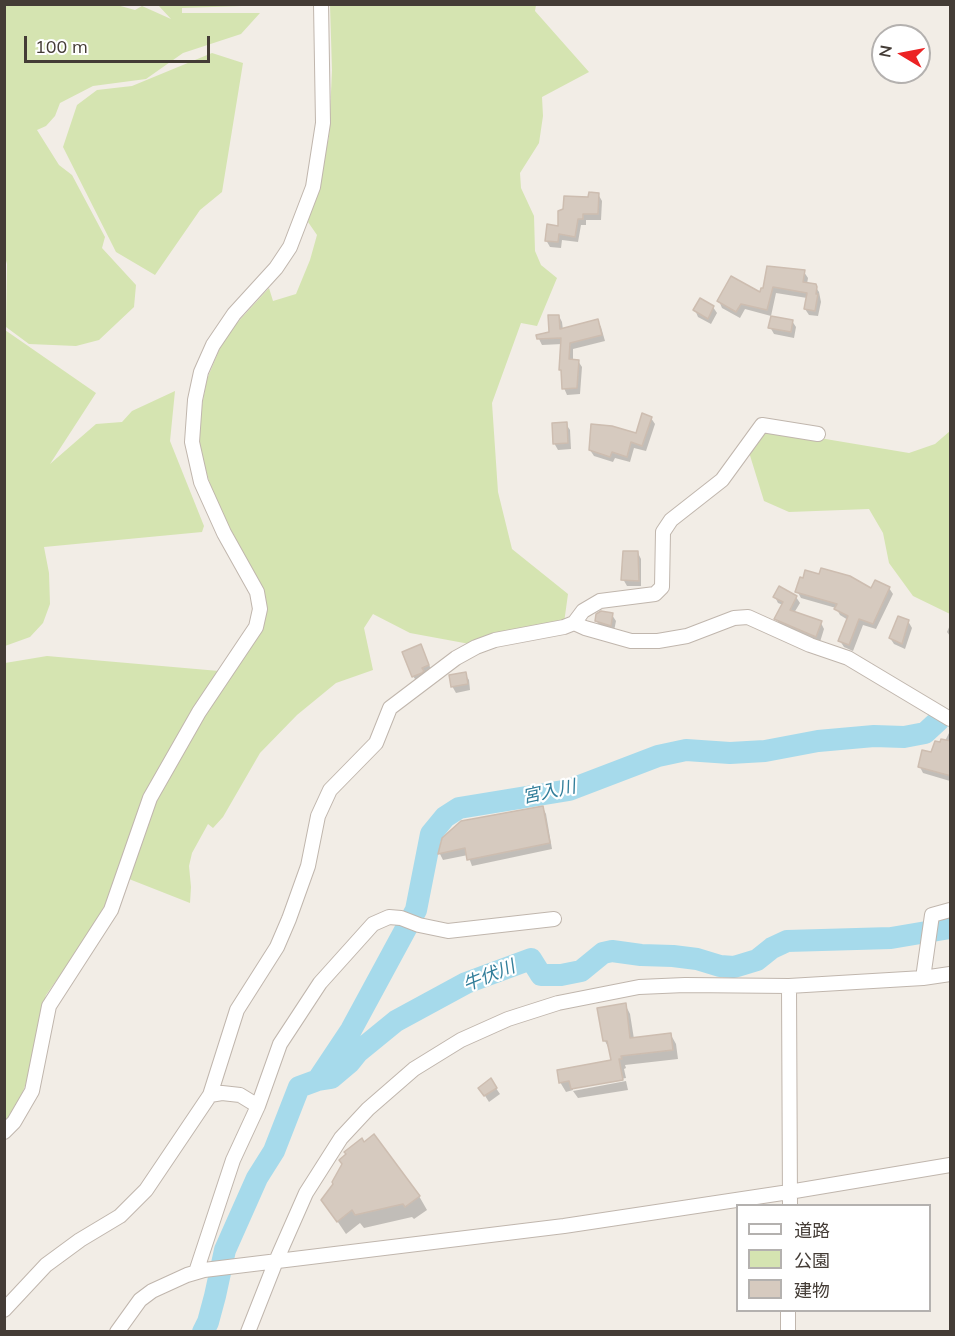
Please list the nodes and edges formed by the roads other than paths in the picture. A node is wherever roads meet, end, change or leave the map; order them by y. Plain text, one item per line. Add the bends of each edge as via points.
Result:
1 (321, 4) edge
2 (818, 434) dead end
3 (574, 623) junction
4 (951, 719) edge
5 (951, 910) edge
6 (554, 919) dead end
7 (951, 974) edge
8 (923, 978) junction
9 (789, 986) junction
10 (210, 1095) junction
11 (258, 1106) junction
12 (4, 1132) edge
13 (951, 1165) edge
14 (790, 1199) edge
15 (748, 1204) edge
16 (736, 1205) edge
17 (271, 1262) junction
18 (200, 1271) junction
19 (4, 1310) edge
20 (788, 1312) edge
21 (117, 1332) edge
22 (248, 1332) edge
23 (788, 1332) edge

1 - 12 street via 323,123 313,187 290,247 213,345 201,372 195,400 192,442 201,482 256,592 260,609 255,627 199,712 150,798 111,910 50,1006 32,1090
2 - 3 street via 762,425 722,480 671,520 663,532 662,587 655,594 600,601 584,610
3 - 4 street via 631,641 658,641 748,617 848,658
3 - 10 street via 476,647 390,708 376,743 330,790 318,816 308,866 289,919 277,947 237,1010
5 - 8 street via 932,915
6 - 11 street via 448,931 401,918 389,917 373,924 320,983 280,1044
7 - 8 street
8 - 9 street
9 - 14 street
9 - 17 street via 639,987 558,1004 508,1019 460,1040 414,1070 368,1108 341,1138 306,1193
10 - 11 street via 240,1095
10 - 19 street via 146,1190 120,1216 46,1265
11 - 18 street via 233,1160
13 - 14 street
14 - 15 street
16 - 17 street
17 - 18 street
17 - 22 street
18 - 21 street via 152,1291 140,1300
20 - 23 street

